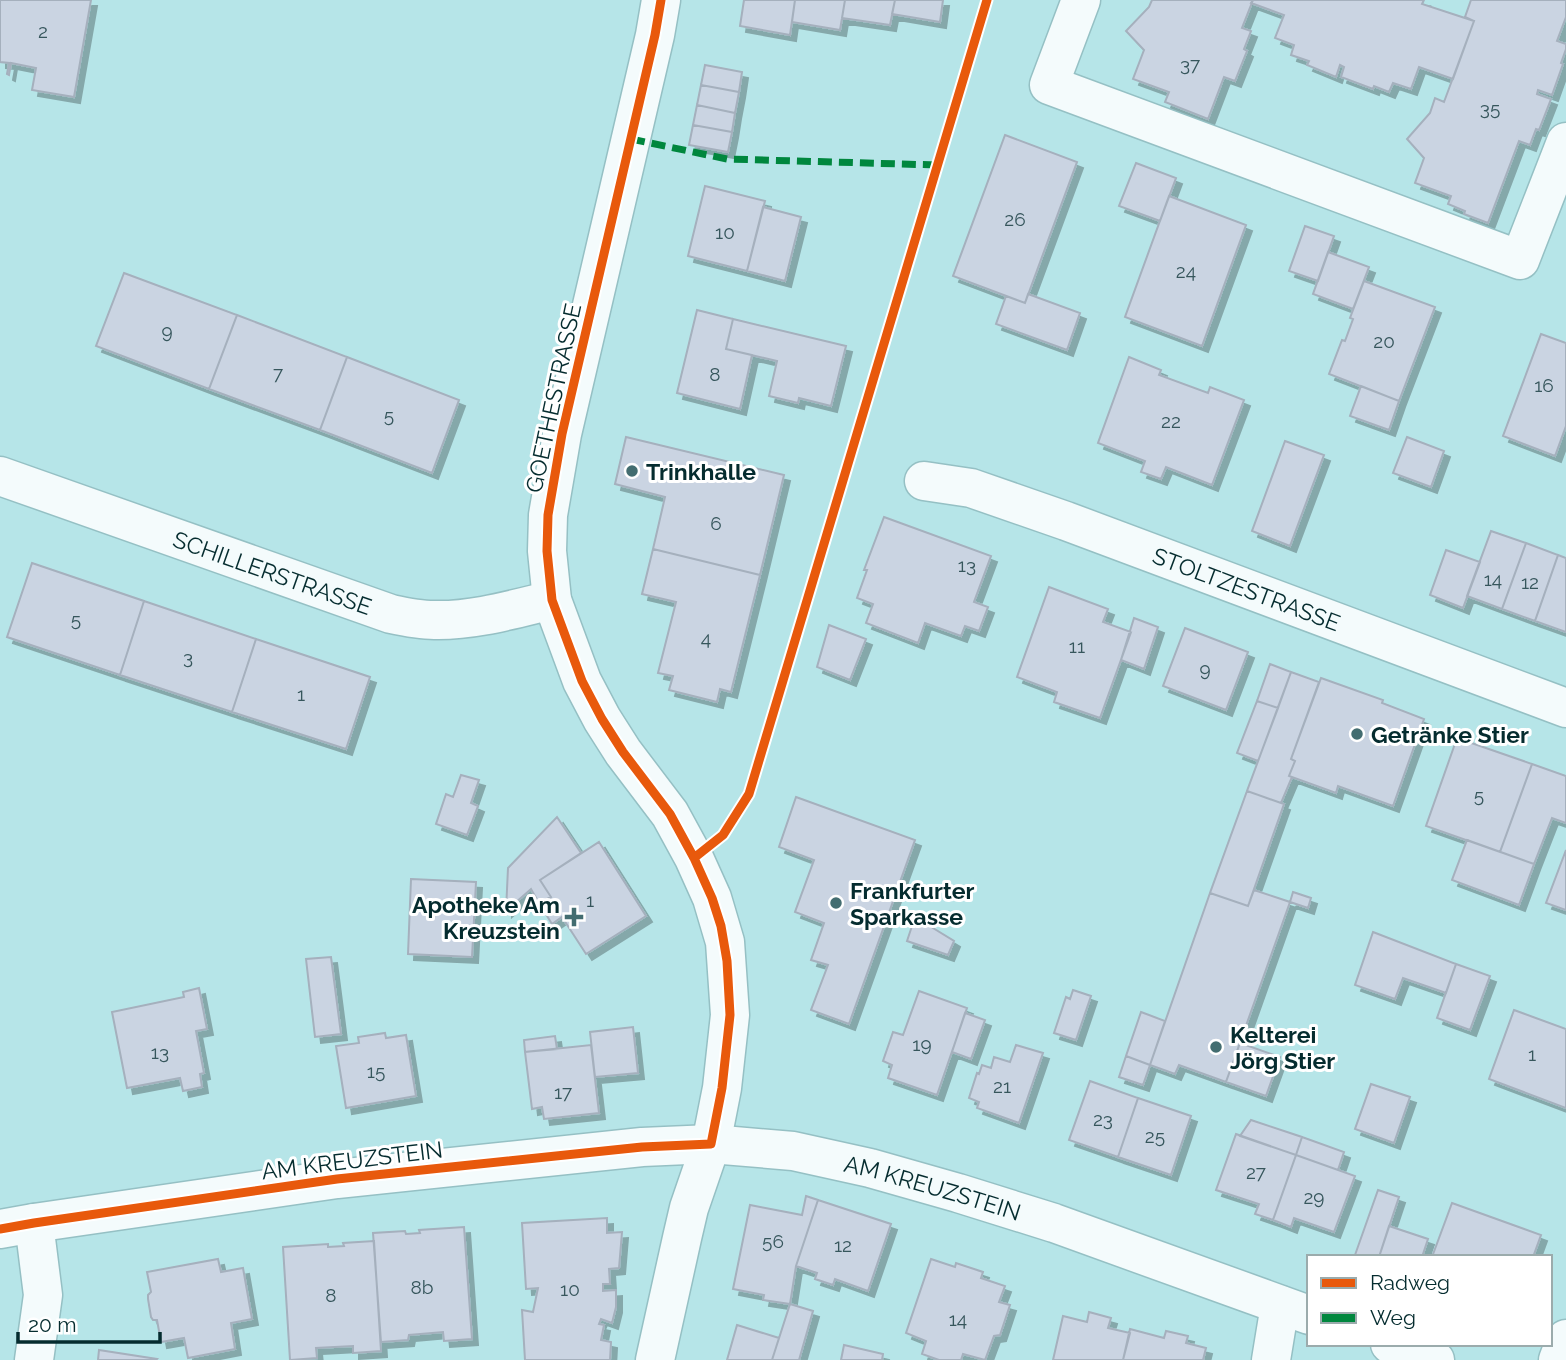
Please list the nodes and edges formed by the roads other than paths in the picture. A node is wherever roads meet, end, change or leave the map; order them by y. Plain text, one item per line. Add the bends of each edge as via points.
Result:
1 (662, 0) edge
2 (1081, 0) edge
3 (1566, 142) edge
4 (0, 476) edge
5 (925, 481) dead end
6 (552, 600) junction
7 (1566, 708) edge
8 (710, 1144) junction
9 (17, 1226) edge
10 (1295, 1310) edge
11 (1566, 1339) edge
12 (1396, 1346) edge
13 (34, 1360) edge
14 (655, 1360) edge
15 (1270, 1360) edge
16 (1435, 1360) edge
17 (1558, 1360) edge

1 - 6 street, GOETHESTRASSE via 562,434 548,515
2 - 3 street via 1049,85 1520,260
4 - 6 street, SCHILLERSTRASSE via 391,614 453,619
5 - 7 street, STOLTZESTRASSE via 971,488 1018,504
6 - 8 street, GOETHESTRASSE via 582,681 623,752 670,814 694,858 721,926 730,1015
8 - 9 street, AM KREUZSTEIN via 628,1148 337,1179
8 - 10 street, AM KREUZSTEIN via 793,1151 870,1168 1054,1223
8 - 14 street, GOETHESTRASSE via 689,1208
9 - 13 street via 43,1294
10 - 15 street
11 - 17 street
12 - 16 street

